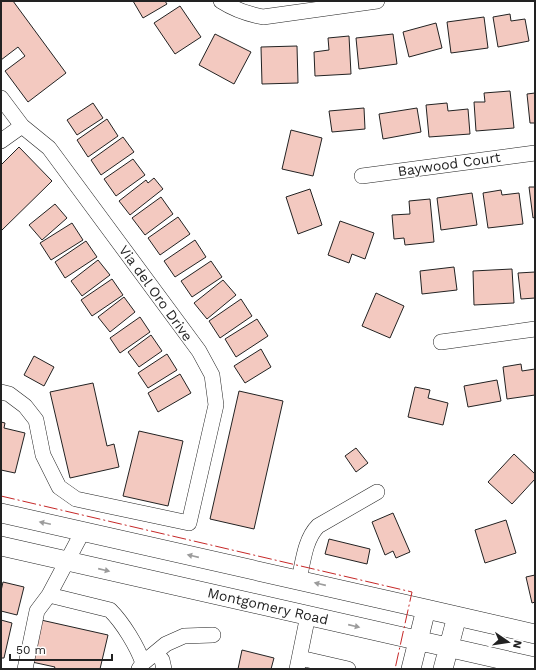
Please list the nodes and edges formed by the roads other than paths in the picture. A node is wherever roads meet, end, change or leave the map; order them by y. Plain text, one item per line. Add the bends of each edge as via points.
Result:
1 (221, 1) edge
2 (377, 1) edge
3 (1, 98) edge
4 (22, 126) junction
5 (1, 141) edge
6 (535, 153) edge
7 (362, 176) dead end
8 (535, 329) edge
9 (441, 342) dead end
10 (1, 392) edge
11 (377, 492) dead end
12 (1, 513) edge
13 (84, 531) junction
14 (1, 546) edge
15 (66, 561) junction
16 (299, 580) junction
17 (49, 595) junction
18 (426, 608) junction
19 (308, 615) junction
20 (457, 616) junction
21 (535, 634) edge
22 (213, 635) dead end
23 (418, 640) junction
24 (448, 647) junction
25 (156, 653) junction
26 (298, 663) edge
27 (141, 666) edge
28 (535, 667) edge
29 (25, 669) edge
30 (164, 669) edge
31 (348, 669) edge
32 (411, 669) edge
33 (443, 669) edge

1 - 2 street via 247,14 263,17
3 - 4 street, Via del Oro Drive
4 - 5 street
4 - 10 street, Via del Oro Drive via 49,148 199,351 212,375 216,405 189,523 76,499 59,487 43,455 36,420 25,406 9,394
6 - 7 street, Baywood Court
8 - 9 street
11 - 16 street via 313,530
13 -> 12 main road
13 - 15 street
16 -> 13 main road
14 - 15 main road, Montgomery Road
15 - 17 street
15 -> 19 main road, Montgomery Road
18 -> 16 main road
17 - 27 street via 110,610 140,654
17 - 29 street via 37,611
18 - 20 main road
18 - 23 main road
19 -> 23 main road, Montgomery Road
19 - 26 street
20 - 21 main road
20 - 24 main road
22 - 25 street via 184,636 166,644
23 - 24 main road, Montgomery Road
23 - 32 main road
24 - 28 main road, Montgomery Road
24 - 33 main road
25 - 27 street
25 - 30 street via 162,660
26 - 31 street

